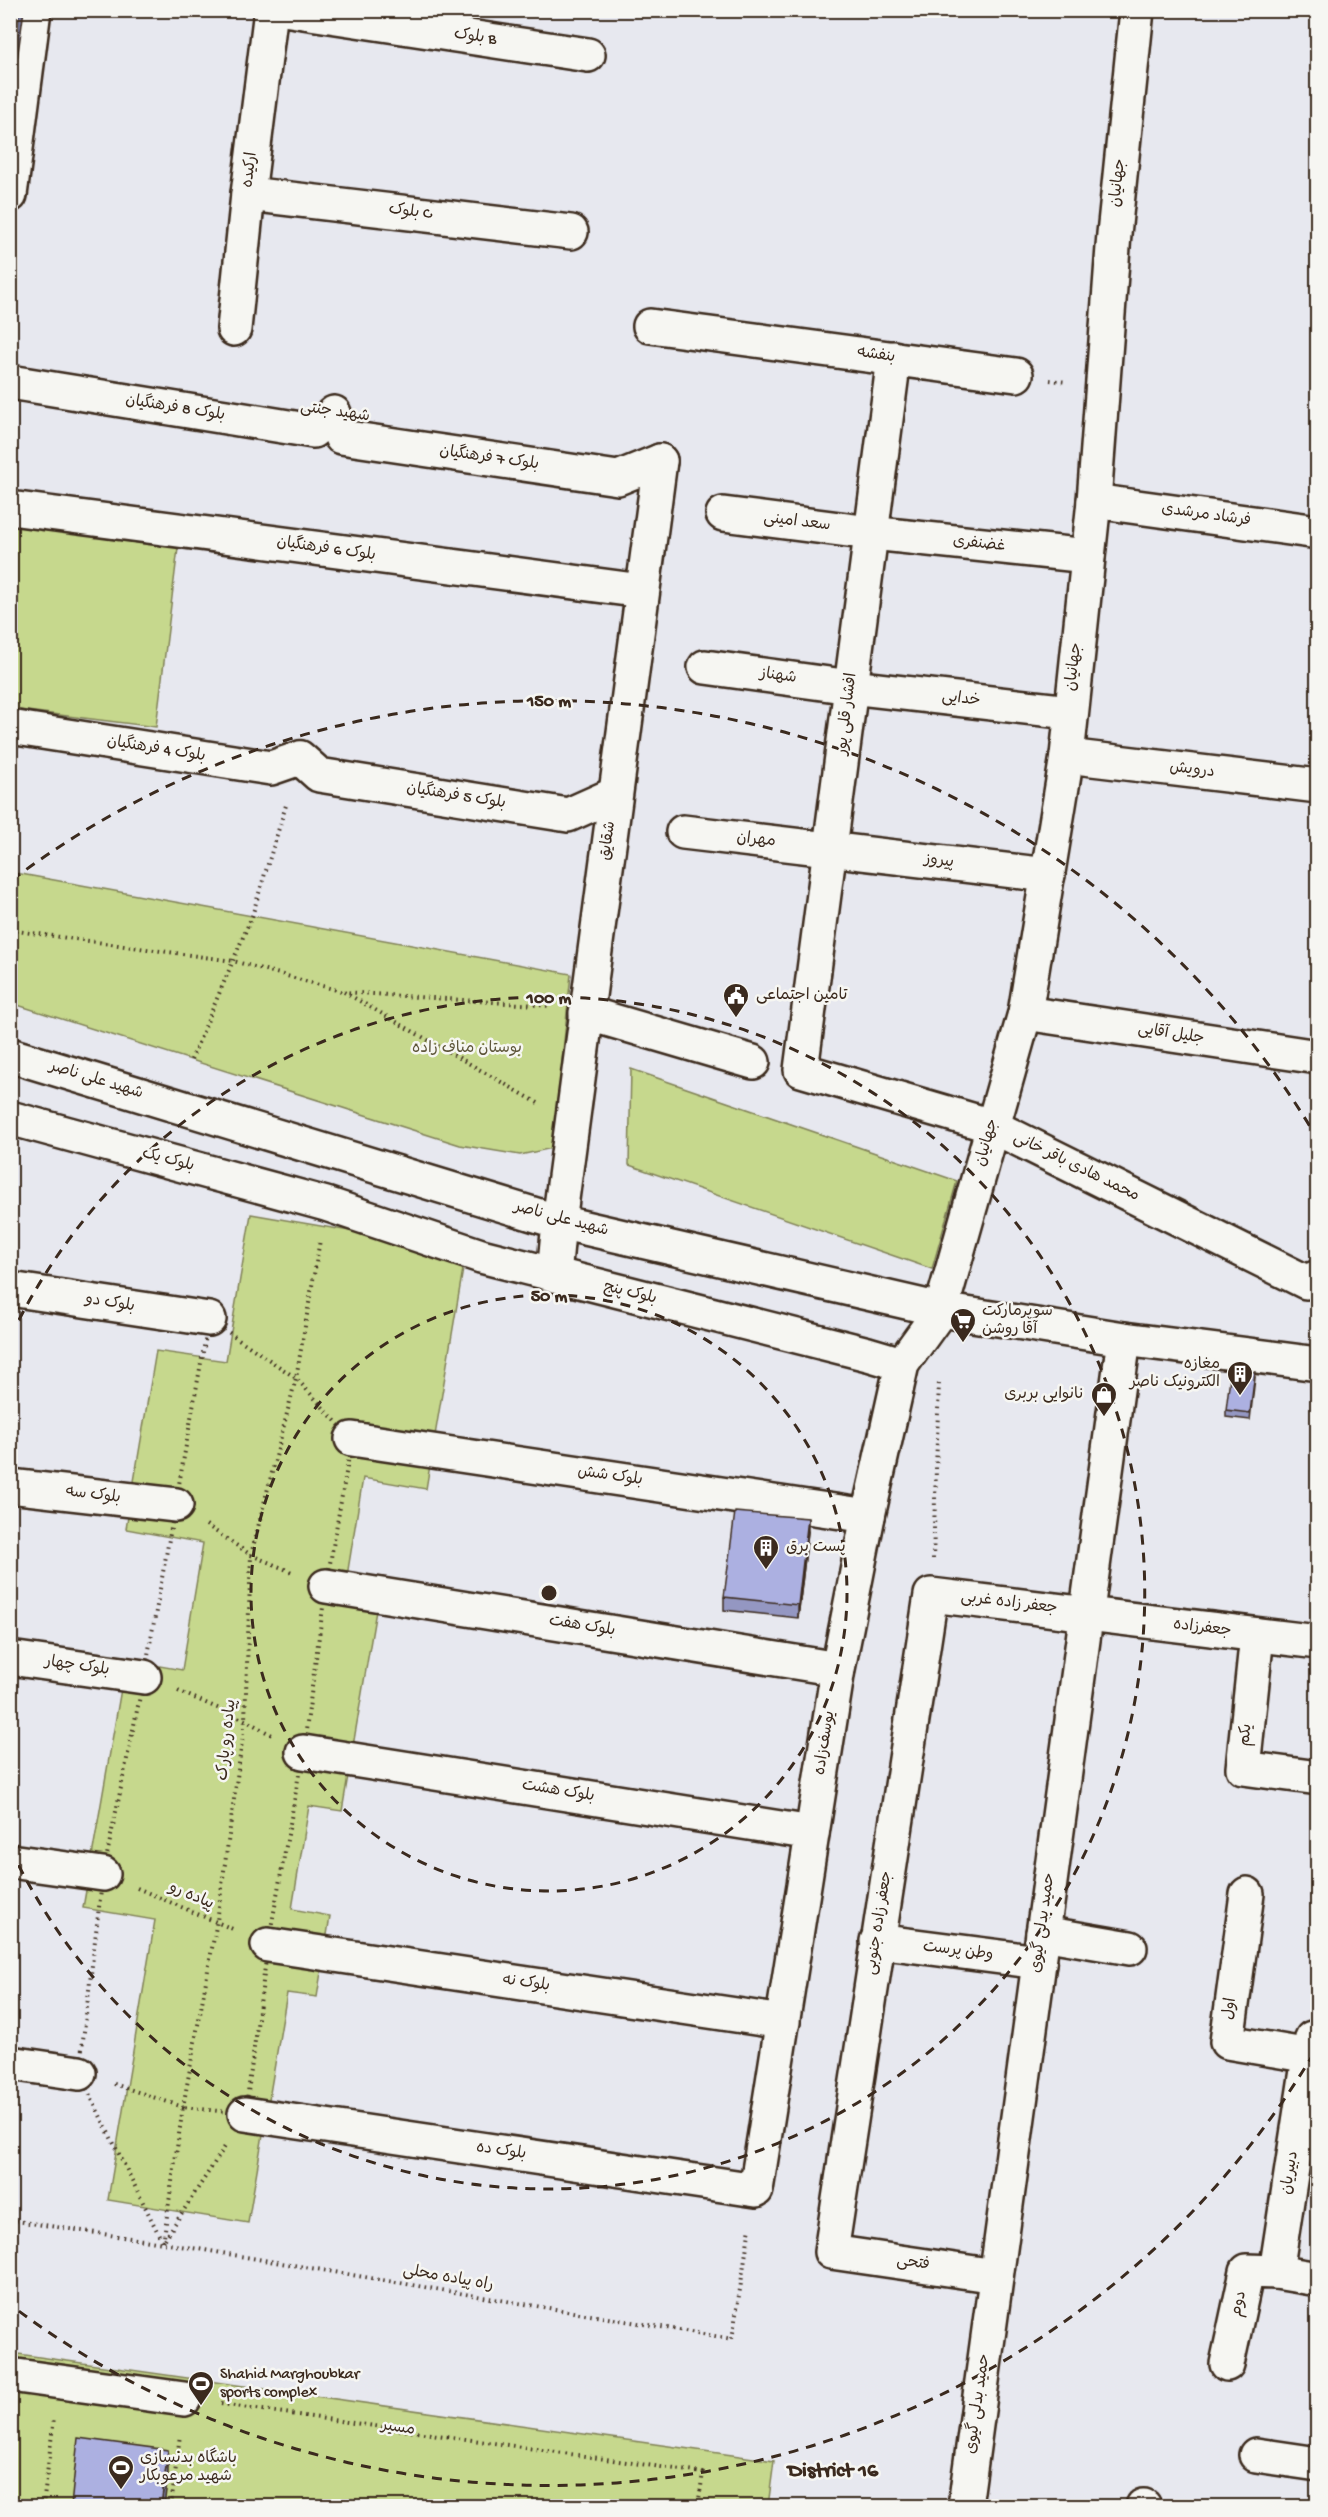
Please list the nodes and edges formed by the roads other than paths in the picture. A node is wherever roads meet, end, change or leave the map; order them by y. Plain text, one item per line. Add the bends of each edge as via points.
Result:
1 (34, 10) edge
2 (271, 10) edge
3 (290, 10) edge
4 (1137, 10) edge
5 (588, 55) dead end
6 (14, 139) edge
7 (248, 194) junction
8 (10, 195) edge
9 (571, 232) dead end
10 (650, 326) dead end
11 (234, 330) dead end
12 (894, 358) junction
13 (10, 365) edge
14 (1016, 375) road end
15 (10, 382) edge
16 (334, 413) junction
17 (660, 461) joint
18 (1094, 501) junction
19 (10, 508) edge
20 (723, 514) dead end
21 (1317, 532) edge
22 (871, 533) junction
23 (1088, 556) junction
24 (642, 591) junction
25 (705, 666) dead end
26 (851, 687) junction
27 (1070, 712) junction
28 (10, 727) edge
29 (1067, 756) junction
30 (300, 758) joint
31 (1317, 786) edge
32 (615, 794) junction
33 (683, 832) dead end
34 (830, 849) junction
35 (1048, 875) junction
36 (586, 1013) junction
37 (1025, 1013) junction
38 (10, 1055) edge
39 (1317, 1057) edge
40 (753, 1062) dead end
41 (801, 1070) joint
42 (10, 1118) edge
43 (992, 1126) junction
44 (327, 1151) junction
45 (326, 1204) junction
46 (559, 1222) junction
47 (554, 1275) junction
48 (1312, 1279) edge
49 (10, 1289) edge
50 (941, 1310) junction
51 (209, 1319) road end
52 (1124, 1339) junction
53 (902, 1364) junction
54 (1317, 1364) edge
55 (352, 1439) road end
56 (10, 1486) edge
57 (180, 1508) road end
58 (868, 1516) junction
59 (321, 1584) road end
60 (932, 1595) joint
61 (1086, 1613) junction
62 (1257, 1635) junction
63 (1317, 1642) edge
64 (10, 1658) edge
65 (838, 1669) junction
66 (149, 1679) road end
67 (298, 1749) road end
68 (1311, 1777) dead end
69 (812, 1833) junction
70 (10, 1861) edge
71 (108, 1876) road end
72 (1247, 1894) dead end
73 (878, 1941) junction
74 (263, 1943) road end
75 (1041, 1948) junction
76 (1131, 1948) dead end
77 (783, 2022) junction
78 (1314, 2047) edge
79 (10, 2063) edge
80 (84, 2075) road end
81 (242, 2119) road end
82 (756, 2190) joint
83 (831, 2252) joint
84 (1276, 2272) junction
85 (996, 2276) junction
86 (1317, 2279) edge
87 (1227, 2364) dead end
88 (10, 2375) edge
89 (184, 2399) road end
90 (1256, 2456) dead end
91 (1317, 2464) edge
92 (965, 2506) edge

1 - 6 street
2 - 7 street, ارکیده
3 - 5 street, بلوک B
4 - 18 street, جهانیان via 1114,234
6 - 8 street
7 - 9 street, بلوک C
7 - 11 street, ارکیده
10 - 12 street, بنفشه
12 - 14 street, بنفشه
12 - 22 street, افشار قلی پور
13 - 16 street, شهید جنتی
15 - 16 street, بلوک 8 فرهنگیان via 313,431
16 - 17 street, شهید جنتی
17 - 24 street, شقایق
18 - 21 street, فرشاد مرشدی
18 - 23 street, جهانیان
19 - 24 street, بلوک 6 فرهنگیان
20 - 22 street, سعد امینی
22 - 23 street, غضنفری
22 - 26 street, افشار قلی پور
23 - 27 street, جهانیان
24 - 32 street, شقایق
25 - 26 street, شهناز
26 - 27 street, خدایی
26 - 34 street, افشار قلی پور
27 - 29 street, جهانیان
28 - 30 street, بلوک 4 فرهنگیان via 271,768
29 - 31 street, درویش
29 - 35 street, جهانیان
30 - 32 street, بلوک 5 فرهنگیان via 319,775 568,815
32 - 36 street, شقایق
33 - 34 street, مهران
34 - 35 street, پیروز
34 - 41 street, افشار قلی پور
35 - 37 street, جهانیان
36 - 40 street
36 - 46 street, شقایق
37 - 39 street, جلیل آقایی
37 - 43 street, جهانیان
38 - 44 street, شهید علی ناصر
41 - 43 street, محمد هادی باقر خانی
42 - 45 street, بلوک یک
43 - 48 street, محمد هادی باقر خانی
43 - 50 street, جهانیان
44 - 45 street
44 - 46 street, شهید علی ناصر
45 - 47 street, بلوک پنج via 481,1256
46 - 47 street, شقایق
46 - 50 street, شهید علی ناصر
47 - 53 street, بلوک پنج
49 - 51 street, بلوک دو
50 - 52 street, شهید علی ناصر
50 - 53 street, یوسف‌زاده
52 - 54 street, شهید علی ناصر
52 - 61 street, حمید بدلی گیوی
53 - 58 street, یوسف‌زاده
55 - 58 street, بلوک شش
56 - 57 street, بلوک سه
58 - 65 street, یوسف‌زاده
59 - 65 street, بلوک هفت
60 - 61 street, جعفر زاده غربی
60 - 73 street, جعفر زاده جنوبی
61 - 62 street, جعفرزاده
61 - 75 street, حمید بدلی گیوی
62 - 63 street, جعفرزاده
62 - 68 street, یکم via 1243,1768
64 - 66 street, بلوک چهار
65 - 69 street, یوسف‌زاده
67 - 69 street, بلوک هشت
69 - 77 street, یوسف‌زاده
70 - 71 street
72 - 78 street, اول via 1227,2042
73 - 75 street, وطن پرست
73 - 83 street, جعفر زاده جنوبی
74 - 77 street, بلوک نه
75 - 76 street
75 - 85 street, حمید بدلی گیوی
77 - 82 street, یوسف‌زاده
78 - 84 street, دبیریان
79 - 80 street
81 - 82 street, بلوک ده
83 - 85 street, فتحی
84 - 86 street
84 - 87 street, دوم via 1247,2271
85 - 92 street, حمید بدلی گیوی
88 - 89 street
90 - 91 street

